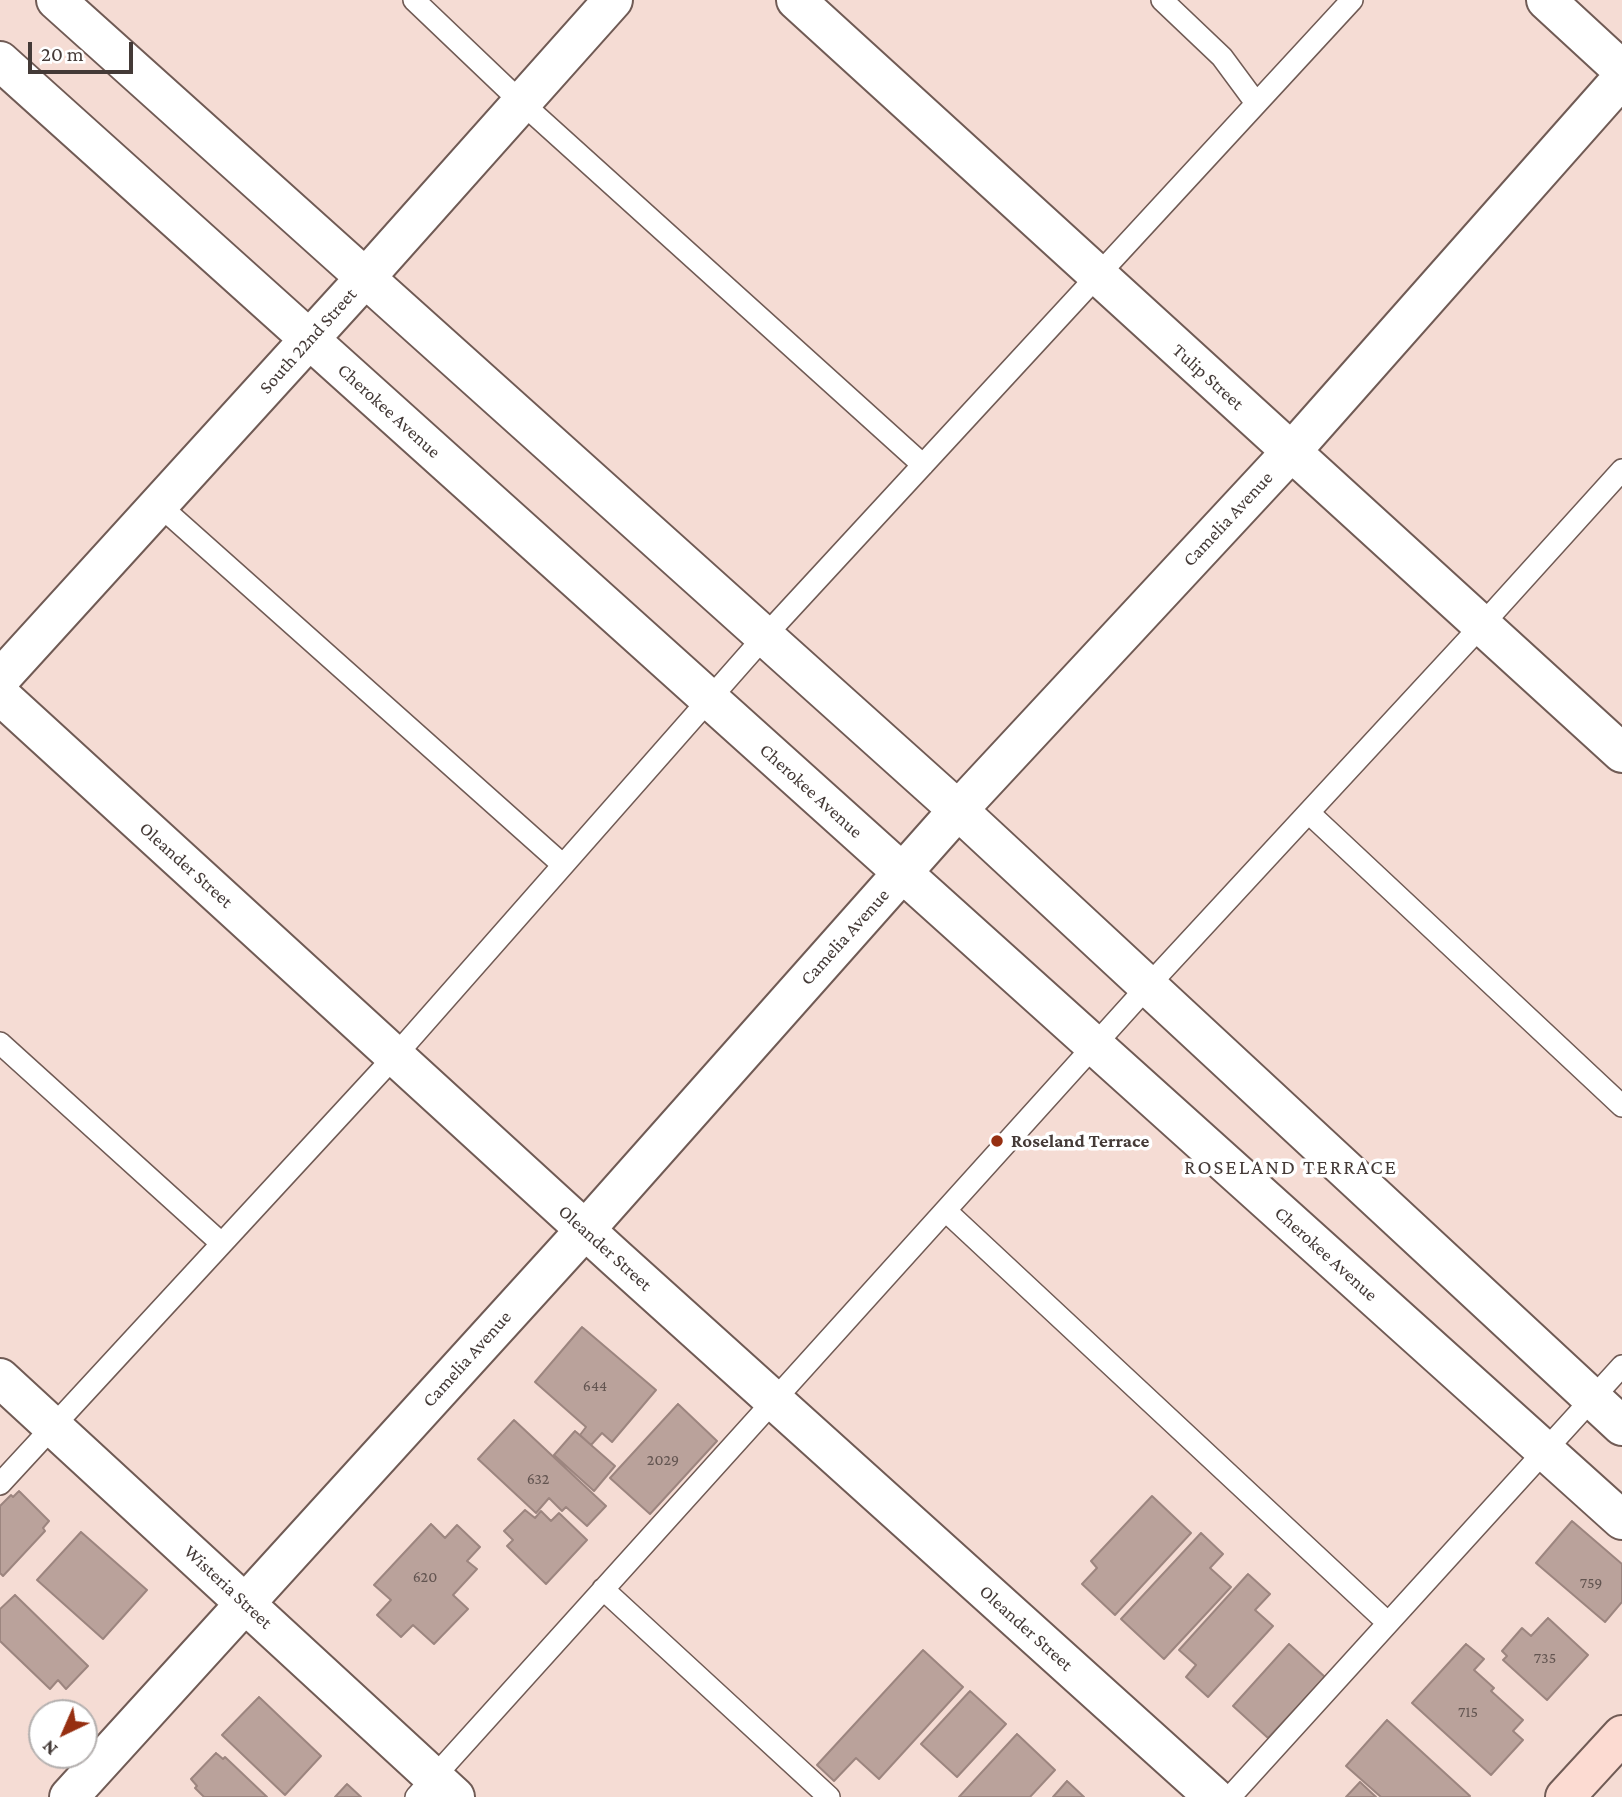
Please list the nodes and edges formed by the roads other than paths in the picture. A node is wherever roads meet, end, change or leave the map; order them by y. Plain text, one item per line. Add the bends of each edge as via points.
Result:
1 (55, 0) edge
2 (414, 0) edge
3 (613, 0) edge
4 (796, 0) edge
5 (1162, 0) edge
6 (1353, 0) edge
7 (1546, 0) edge
8 (0, 61) edge
9 (1622, 70) edge
10 (1622, 78) edge
11 (522, 103) junction
12 (1256, 103) junction
13 (1097, 276) junction
14 (366, 277) junction
15 (309, 339) junction
16 (1290, 453) junction
17 (923, 465) junction
18 (1622, 470) edge
19 (159, 505) junction
20 (1481, 626) junction
21 (765, 636) junction
22 (0, 680) edge
23 (0, 695) edge
24 (709, 699) junction
25 (1622, 753) edge
26 (958, 810) junction
27 (1309, 813) junction
28 (563, 865) junction
29 (902, 873) junction
30 (1148, 986) junction
31 (0, 1044) edge
32 (1095, 1046) junction
33 (395, 1056) junction
34 (1622, 1105) edge
35 (946, 1211) junction
36 (585, 1230) junction
37 (221, 1242) junction
38 (1622, 1366) edge
39 (0, 1378) edge
40 (1593, 1398) junction
41 (773, 1400) junction
42 (52, 1425) junction
43 (1622, 1426) edge
44 (1545, 1451) junction
45 (0, 1483) edge
46 (1622, 1520) edge
47 (603, 1589) junction
48 (244, 1603) junction
49 (1388, 1623) junction
50 (1622, 1734) edge
51 (435, 1791) edge
52 (69, 1797) edge
53 (828, 1797) edge
54 (1214, 1797) edge
55 (1230, 1797) edge
56 (1565, 1797) edge

1 - 14 street
2 - 11 lane
3 - 11 street, South 22nd Street
4 - 13 street, Tulip Street
5 - 12 lane via 1222,57
6 - 12 lane
7 - 9 street
8 - 15 street, Cherokee Avenue
10 - 16 street, Camelia Avenue
11 - 14 street, South 22nd Street
11 - 17 lane
12 - 13 lane
13 - 16 street, Tulip Street
13 - 17 lane
14 - 15 street, South 22nd Street
14 - 21 street
15 - 19 street, South 22nd Street
15 - 24 street, Cherokee Avenue
16 - 20 street, Tulip Street
16 - 26 street, Camelia Avenue
17 - 21 lane
18 - 20 lane
19 - 22 street, South 22nd Street
19 - 28 lane
20 - 25 street, Tulip Street
20 - 27 lane
21 - 24 lane
21 - 26 street
23 - 33 street, Oleander Street
24 - 28 lane
24 - 29 street, Cherokee Avenue
26 - 29 street, Camelia Avenue
26 - 30 street
27 - 30 lane
27 - 34 lane
28 - 33 lane
29 - 32 street, Cherokee Avenue
29 - 36 street, Camelia Avenue
30 - 32 lane
30 - 40 street
31 - 37 lane
32 - 35 lane
32 - 44 street, Cherokee Avenue
33 - 36 street, Oleander Street
33 - 37 lane
35 - 41 lane
35 - 49 lane
36 - 41 street, Oleander Street
36 - 48 street, Camelia Avenue
37 - 42 lane
38 - 40 lane
39 - 42 street, Wisteria Street
40 - 43 street
40 - 44 lane
41 - 47 lane
41 - 54 street, Oleander Street
42 - 45 lane
42 - 48 street, Wisteria Street
44 - 46 street, Cherokee Avenue
44 - 49 lane
47 - 51 lane
47 - 53 lane
48 - 51 street, Wisteria Street
48 - 52 street, Camelia Avenue
49 - 55 lane
50 - 56 street

